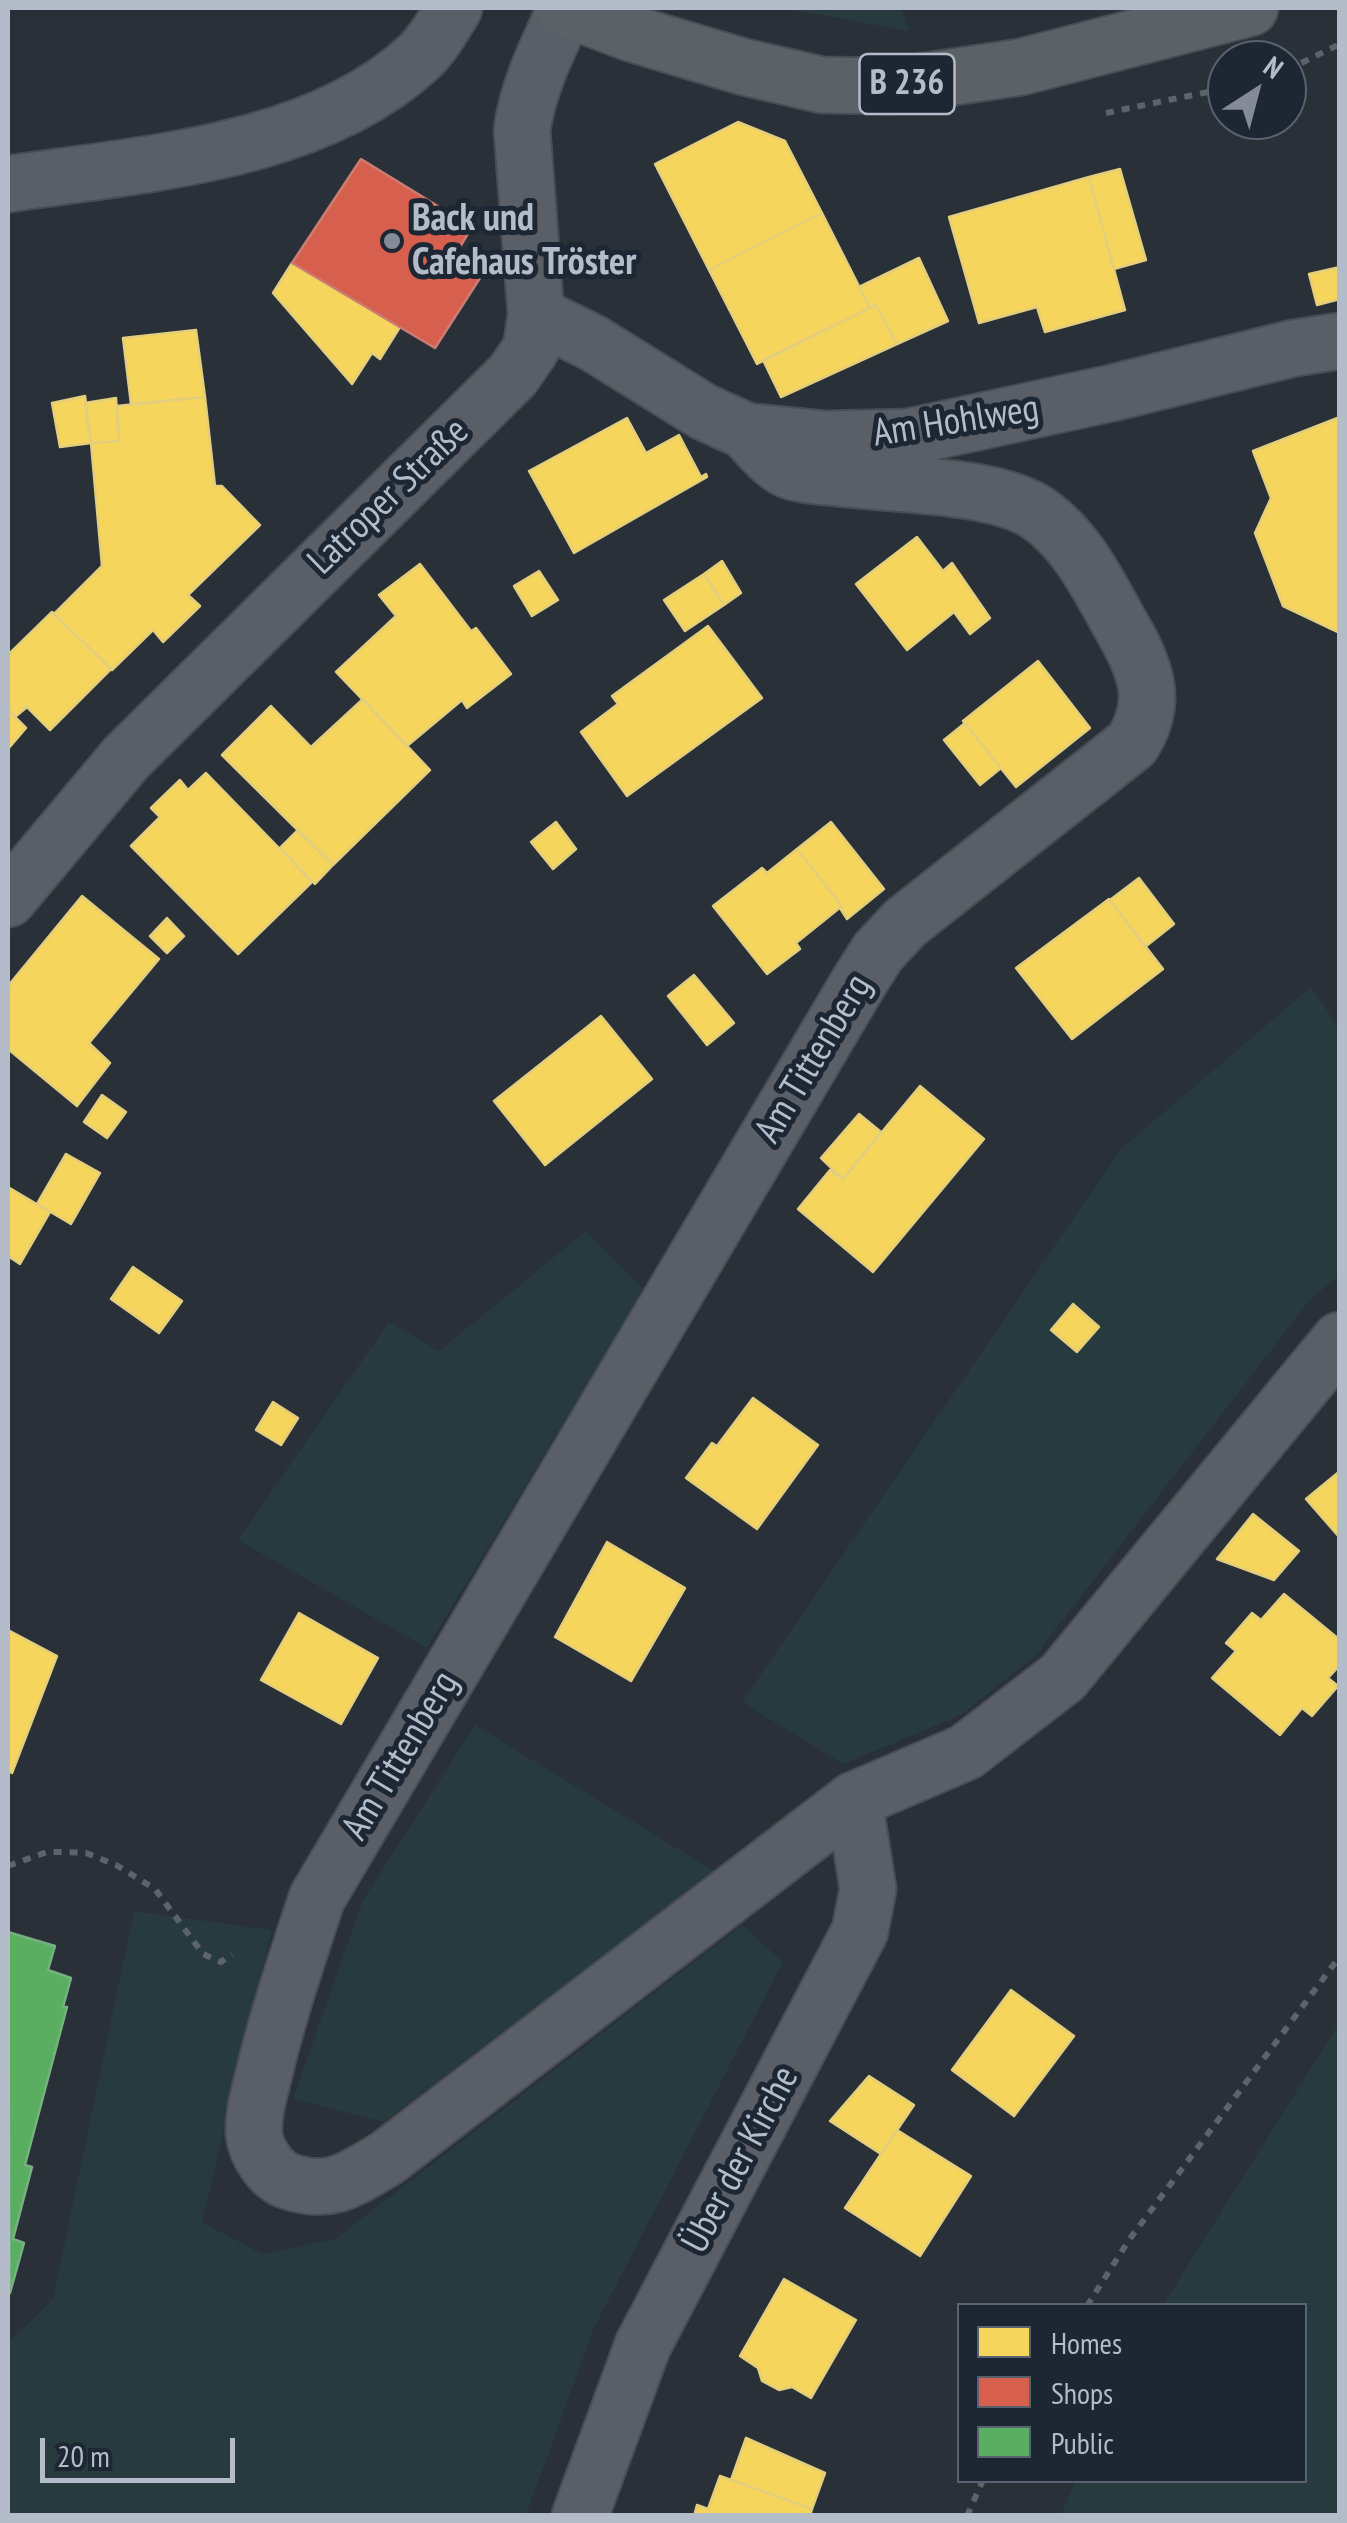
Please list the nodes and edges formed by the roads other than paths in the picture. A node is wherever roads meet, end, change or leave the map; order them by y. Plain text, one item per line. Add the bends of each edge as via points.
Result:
1 (454, 8) edge
2 (565, 8) edge
3 (1250, 8) edge
4 (8, 184) edge
5 (536, 314) junction
6 (1340, 341) edge
7 (746, 430) junction
8 (8, 899) edge
9 (1340, 1340) edge
10 (854, 1800) junction
11 (580, 2516) edge

1 - 4 street via 422,55 390,81 305,124 162,162
2 - 3 main road, B 236 via 744,67 822,85 892,86 1021,67
2 - 5 street, Latroper Straße via 530,91 522,130
5 - 7 street, Am Hohlweg
5 - 8 street, Latroper Straße via 531,349 513,375 126,758
6 - 7 street, Am Hohlweg via 908,437 826,439
7 - 10 street, Am Tittenberg via 788,470 991,494 1040,514 1074,546 1128,637 1149,693 1146,722 1132,744 905,923 878,952 317,1898 254,2112 254,2139 266,2164 281,2179 329,2188 387,2158
9 - 10 street, Am Tittenberg via 1064,1677 966,1752
10 - 11 street, Über der Kirche via 868,1889 860,1930 643,2345

